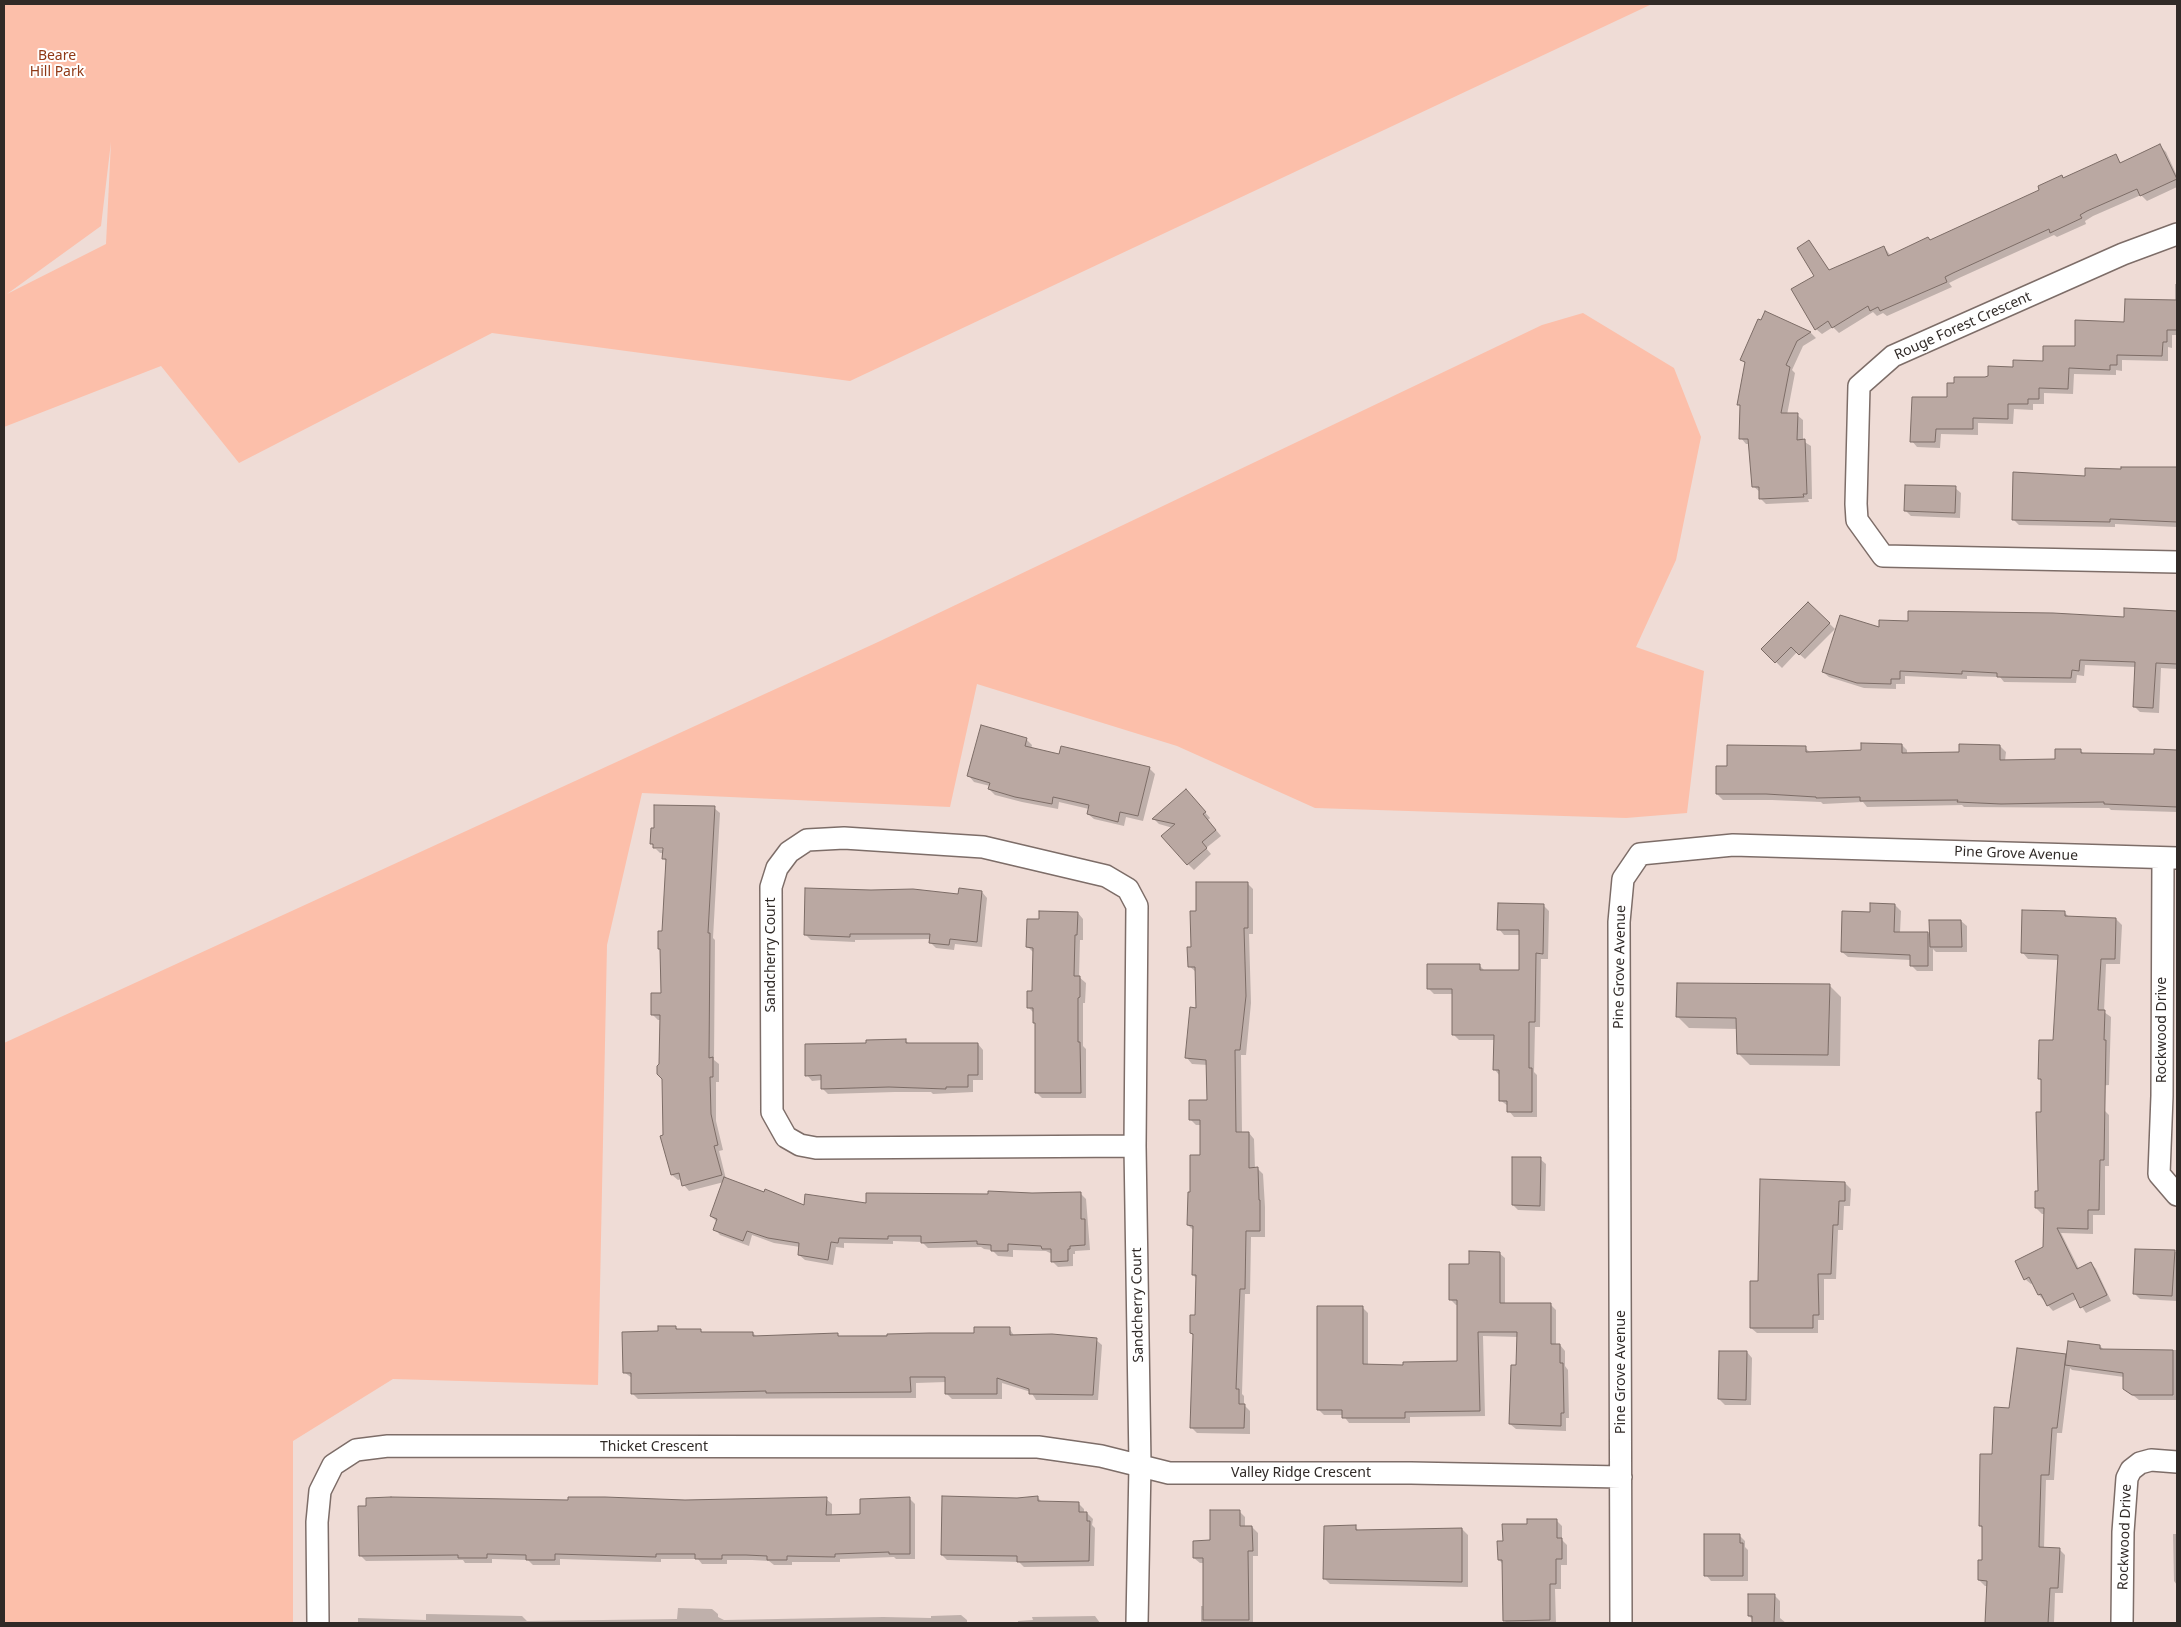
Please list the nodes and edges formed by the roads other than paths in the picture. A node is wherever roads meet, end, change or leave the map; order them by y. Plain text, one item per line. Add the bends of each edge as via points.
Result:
1 (2177, 234) edge
2 (2177, 562) edge
3 (2170, 858) edge
4 (1135, 1146) junction
5 (2177, 1195) edge
6 (2177, 1462) edge
7 (1140, 1464) junction
8 (1621, 1477) junction
9 (318, 1623) edge
10 (1137, 1623) edge
11 (1621, 1623) edge
12 (2122, 1623) edge

1 - 2 street, Rouge Forest Crescent via 2123,254 1892,356 1859,386 1856,504 1857,520 1882,556
3 - 5 street, Rockwood Drive via 2159,1174
3 - 8 street, Pine Grove Avenue via 1733,845 1640,854 1623,879 1619,922
4 - 4 street, Sandcherry Court via 1137,906 1128,889 1106,876 983,847 844,838 807,840 789,852 777,868 771,887 772,1112 786,1137 800,1145 816,1148
4 - 7 street, Sandcherry Court
6 - 12 street, Rockwood Drive via 2151,1460 2140,1463 2127,1478
7 - 8 street, Valley Ridge Crescent via 1169,1473
7 - 9 street, Thicket Crescent via 1038,1447 388,1446 356,1450 332,1465 320,1491 317,1522
7 - 10 street
8 - 11 street, Pine Grove Avenue

